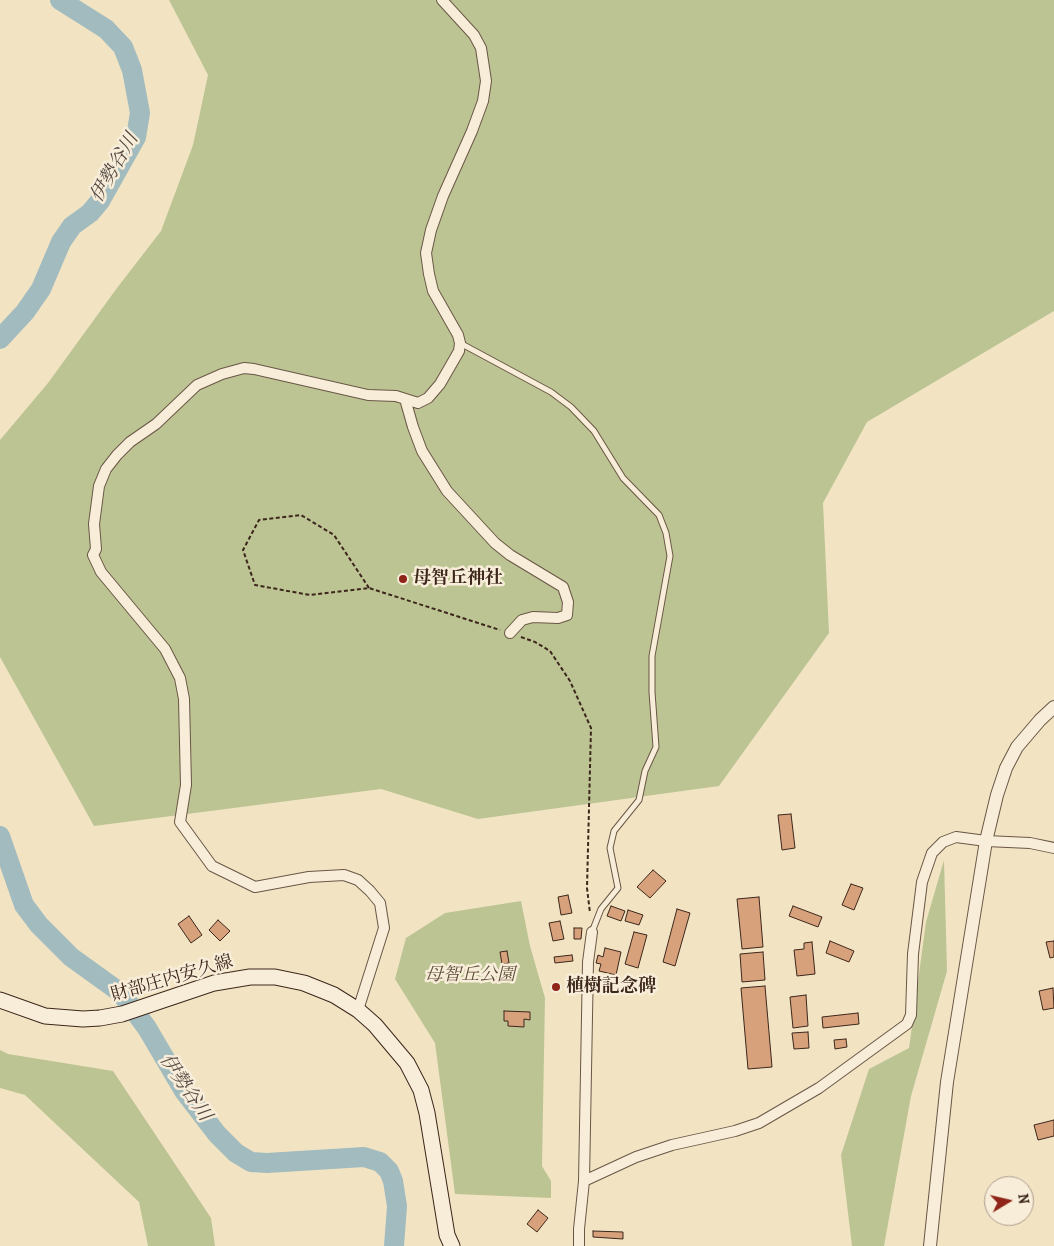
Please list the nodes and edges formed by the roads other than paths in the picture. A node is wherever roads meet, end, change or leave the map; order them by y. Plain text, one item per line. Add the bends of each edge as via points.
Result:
1 (442, 0) edge
2 (460, 343) junction
3 (405, 399) junction
4 (510, 633) road end
5 (1054, 708) edge
6 (986, 841) junction
7 (1054, 848) edge
8 (592, 932) joint
9 (0, 1000) edge
10 (358, 1010) junction
11 (584, 1180) junction
12 (452, 1246) edge
13 (579, 1246) edge
14 (930, 1246) edge

1 - 2 street via 474,35 481,48 486,81 483,101 443,196 426,253 433,291
2 - 3 street via 459,351 440,384 428,398 418,403
2 - 8 lane via 551,392 571,408 594,431 622,478 659,514 666,533 670,556 652,656 656,747 645,772 639,800 614,831 610,848 618,888 600,909
3 - 4 street via 422,451 447,491 494,543 563,587 568,602 567,615 522,620
3 - 10 street via 368,395 254,369 244,368 222,374 197,385 117,455 99,486 94,524 96,550 93,555 101,572 165,649 180,678 184,699 186,785 180,822 212,866 255,887 309,877 344,875 358,880 380,903 384,928
5 - 6 street via 1017,747 1006,768
6 - 7 street via 1030,843
6 - 11 street via 956,837 943,842 932,853 918,905 911,1015 907,1024 820,1088 759,1123 672,1145
6 - 14 street via 946,1082
8 - 11 street via 588,974
9 - 10 main road, 財部庄内安久線 via 45,1016 100,1018 122,1014 214,983 275,977 334,995
10 - 12 main road, 財部庄内安久線 via 407,1063 421,1090
11 - 13 street

